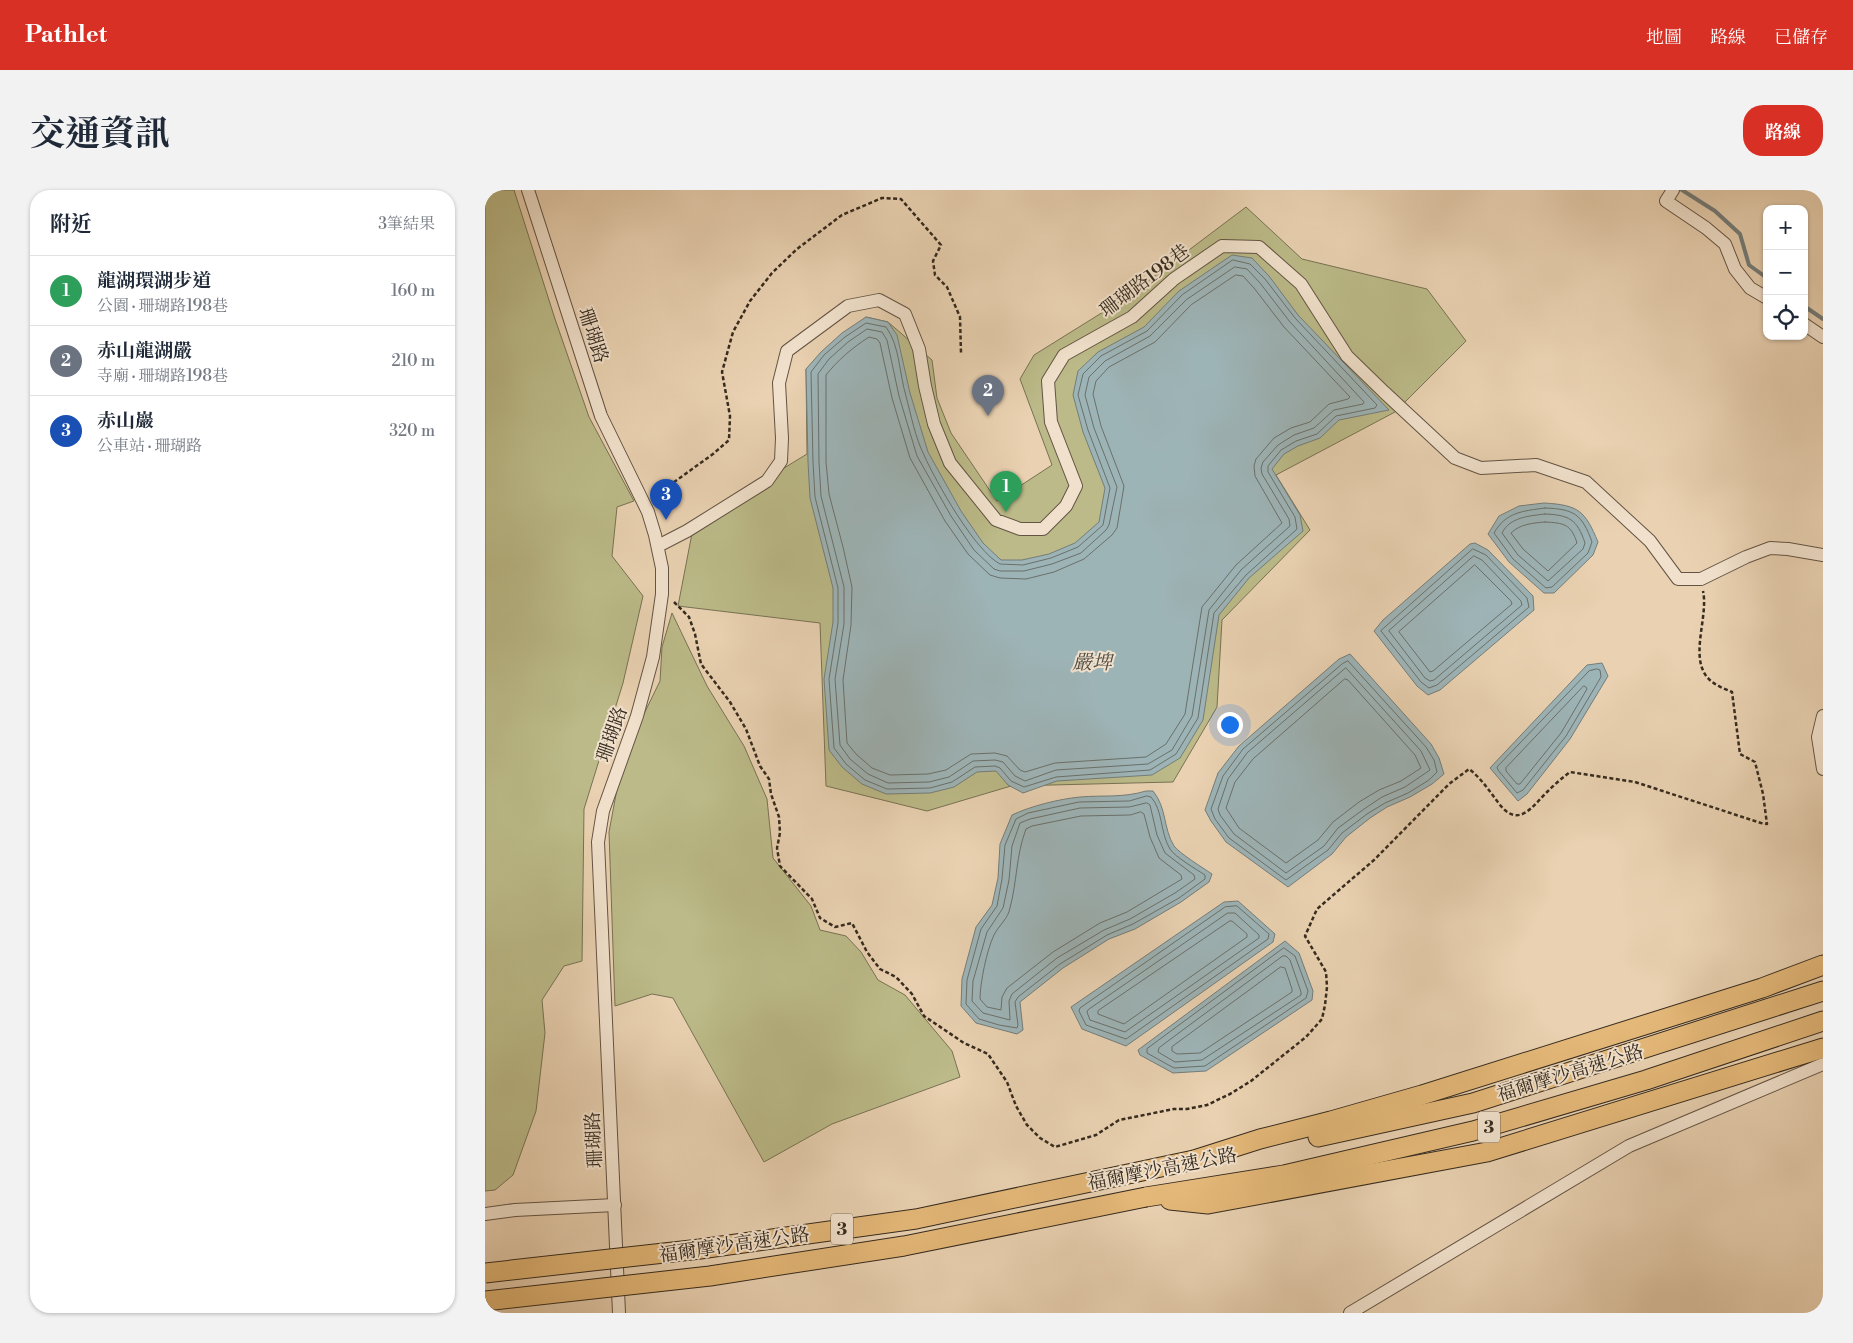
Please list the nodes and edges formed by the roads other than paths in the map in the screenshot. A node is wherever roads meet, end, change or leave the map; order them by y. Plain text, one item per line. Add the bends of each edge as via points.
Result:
1 (527, 190) edge
2 (1673, 190) edge
3 (1763, 296) edge
4 (1808, 327) edge
5 (1823, 337) edge
6 (658, 546) junction
7 (1823, 556) edge
8 (1823, 716) edge
9 (1823, 769) edge
10 (1823, 965) edge
11 (1823, 991) edge
12 (1823, 1021) edge
13 (1823, 1048) edge
14 (1823, 1064) edge
15 (1194, 1160) junction
16 (1146, 1197) junction
17 (615, 1205) junction
18 (485, 1214) edge
19 (485, 1273) edge
20 (485, 1301) edge
21 (619, 1313) edge
22 (1350, 1313) edge

1 - 6 street, 珊瑚路 via 601,416 648,512
2 - 3 street via 1666,201 1725,244 1735,269 1750,288
4 - 5 street
6 - 7 street, 珊瑚路198巷 via 767,481 781,461 779,384 787,351 848,306 879,300 905,314 919,349 934,424 950,462 996,520 1020,529 1043,529 1066,506 1076,486 1051,422 1048,380 1064,355 1132,317 1174,278 1222,246 1259,247 1301,284 1347,356 1455,458 1481,468 1536,465 1586,482 1650,541 1678,579 1701,580 1770,548
6 - 17 street, 珊瑚路 via 663,576 655,650 647,685 603,811 598,842
8 - 9 street via 1817,737
10 - 15 highway via 1762,988 1422,1095
11 - 15 highway, 福爾摩沙高速公路 / 3 via 1473,1102 1299,1141
12 - 16 highway, 福爾摩沙高速公路 / 3 via 1645,1080 1473,1131 1284,1175
13 - 16 highway via 1487,1152 1208,1204
14 - 22 street via 1629,1146
15 - 19 highway, 福爾摩沙高速公路 / 3, bridge via 916,1219 699,1249
16 - 20 highway, 福爾摩沙高速公路 / 3, bridge via 904,1246 710,1276
17 - 18 street
17 - 21 street, 珊瑚路

